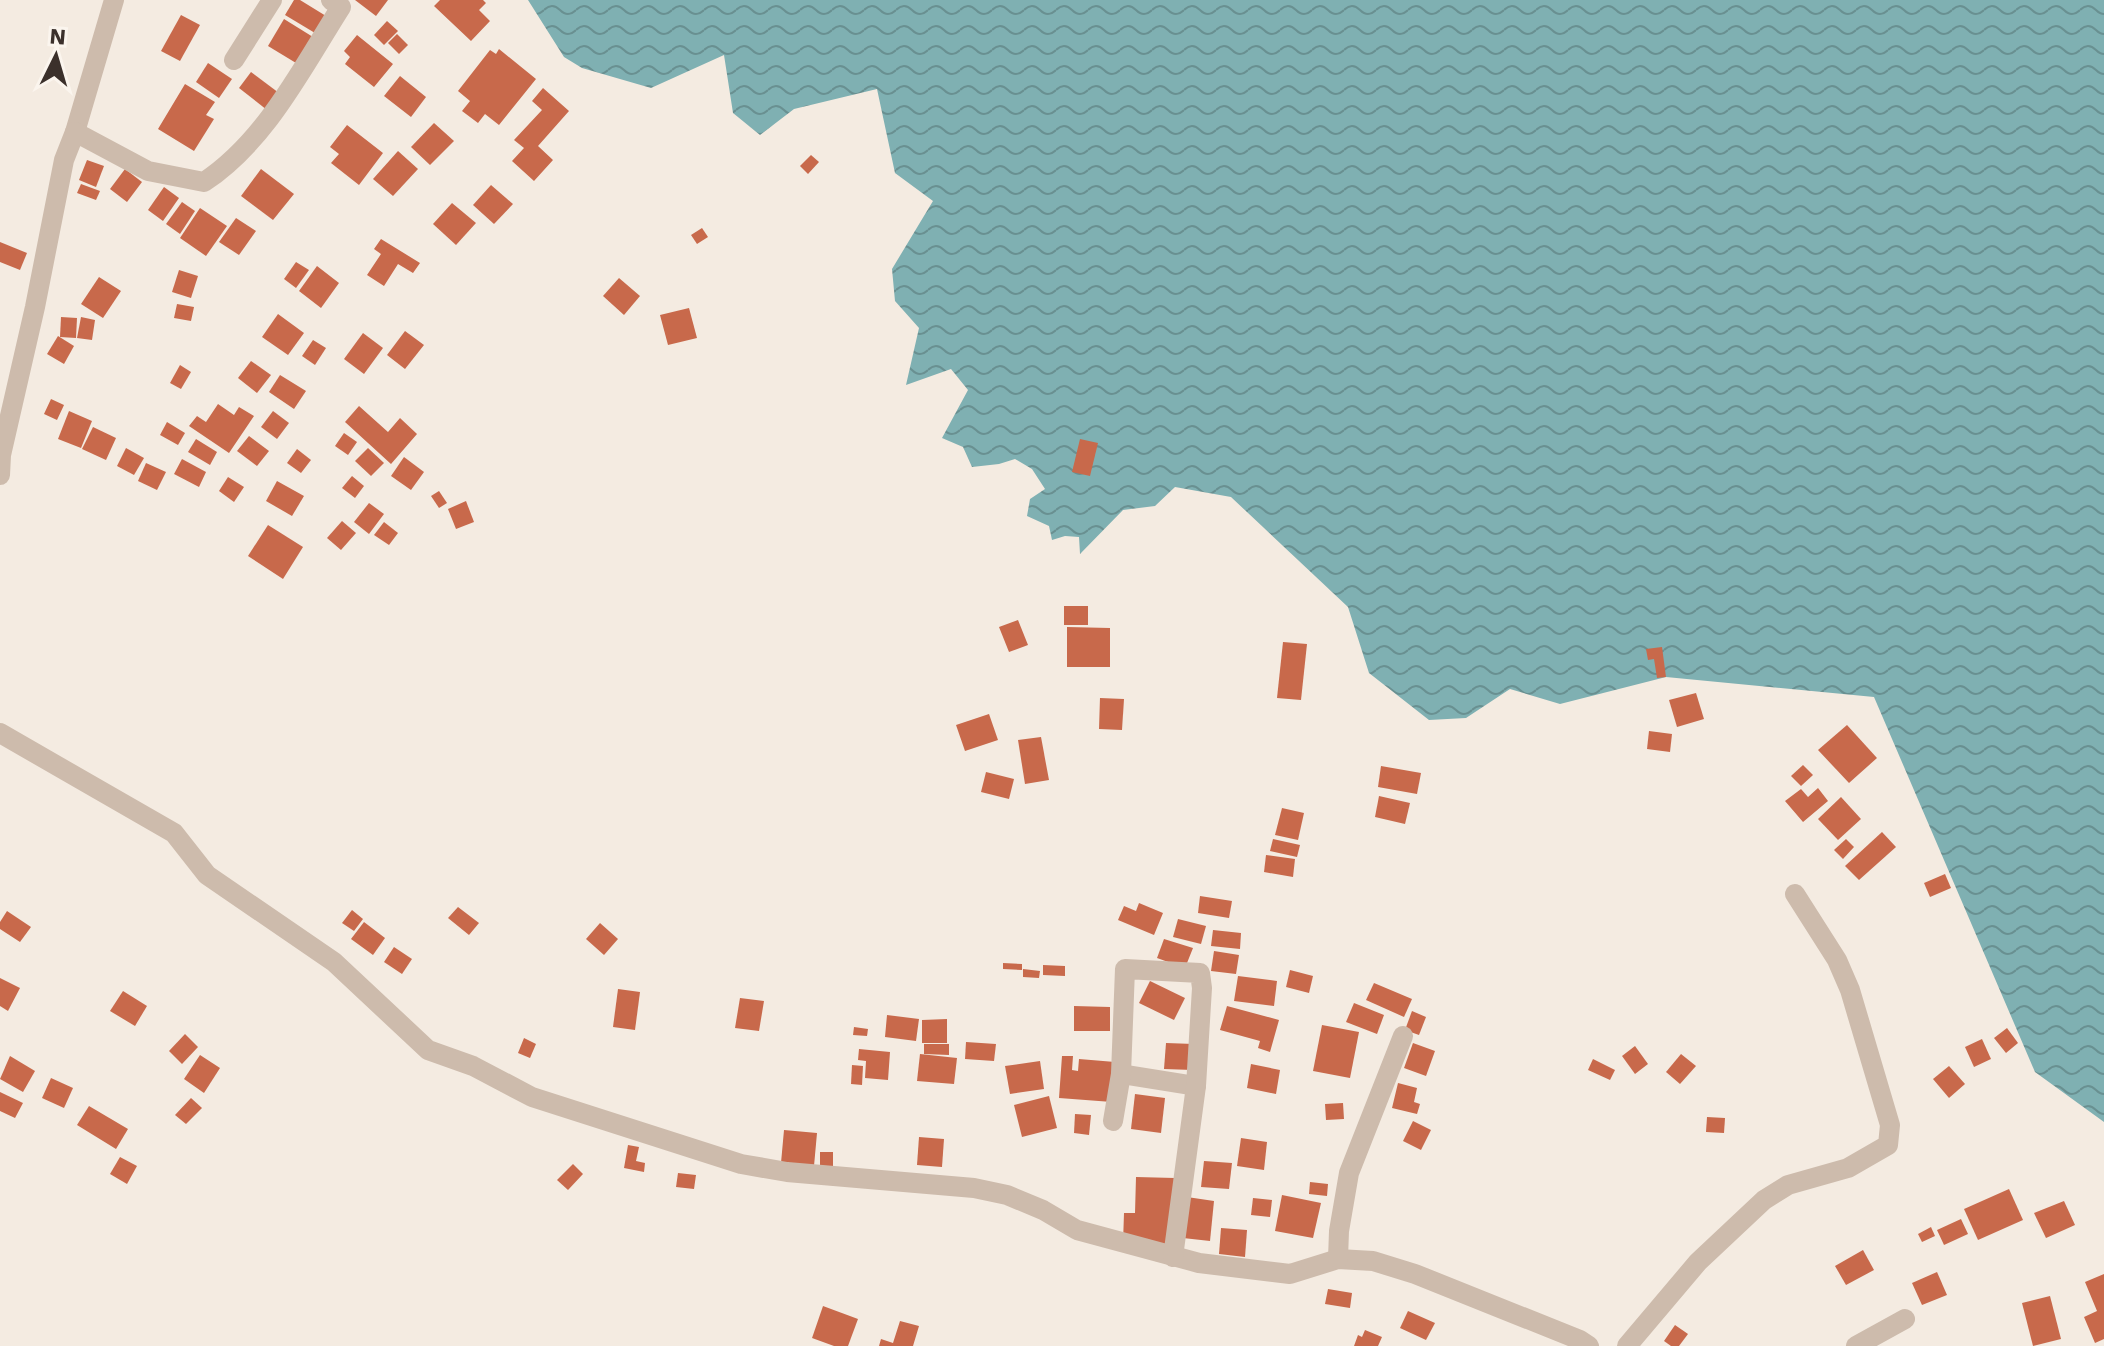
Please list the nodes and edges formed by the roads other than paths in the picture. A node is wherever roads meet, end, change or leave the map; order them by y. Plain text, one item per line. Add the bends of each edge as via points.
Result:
1 (114, 0) edge
2 (272, 0) edge
3 (331, 0) edge
4 (234, 60) dead end
5 (75, 132) junction
6 (0, 475) edge
7 (0, 733) edge
8 (1795, 894) dead end
9 (1403, 1036) dead end
10 (1121, 1074) junction
11 (1196, 1086) junction
12 (1113, 1121) dead end
13 (1173, 1257) junction
14 (1338, 1259) junction
15 (1905, 1319) dead end
16 (1589, 1346) edge
17 (1627, 1346) edge
18 (1856, 1346) edge

1 - 5 street
2 - 4 street
3 - 5 street via 341,7 274,112 227,167 204,182 148,171
5 - 6 street via 64,160
7 - 13 street via 174,833 207,875 334,962 428,1050 532,1097 741,1164 1007,1195 1077,1230
8 - 17 street via 1850,990 1890,1125 1888,1145 1848,1168 1788,1185 1764,1200 1698,1262
9 - 14 street via 1349,1173
10 - 11 street
10 - 11 street via 1125,969 1200,973
10 - 12 street
11 - 13 street
13 - 14 street via 1290,1274
14 - 16 street via 1373,1261 1415,1274
15 - 18 street

